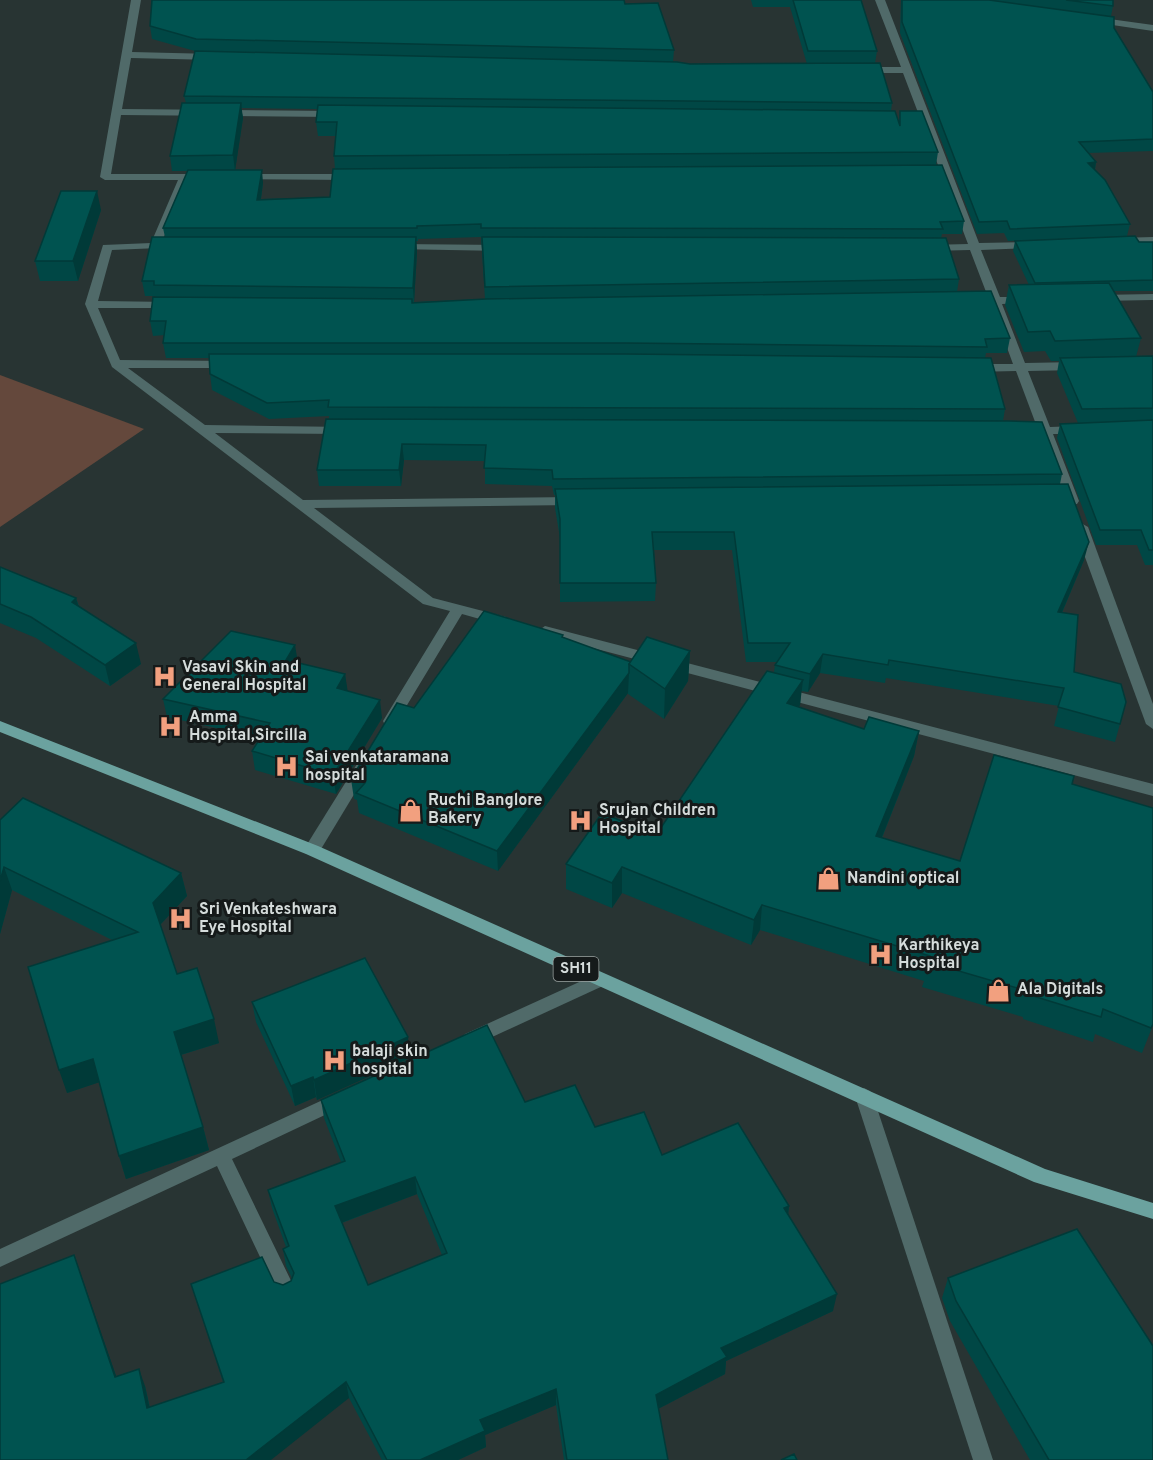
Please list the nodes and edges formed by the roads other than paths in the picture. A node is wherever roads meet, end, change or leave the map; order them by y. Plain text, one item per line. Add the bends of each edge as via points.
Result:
1 (880, 0) edge
2 (136, 2) edge
3 (147, 4) dead end
4 (1083, 19) edge
5 (1153, 28) edge
6 (125, 55) junction
7 (221, 57) edge
8 (848, 70) edge
9 (906, 70) junction
10 (116, 112) junction
11 (348, 114) edge
12 (185, 177) junction
13 (208, 177) edge
14 (232, 177) edge
15 (363, 177) edge
16 (1153, 240) edge
17 (1105, 242) edge
18 (1046, 244) edge
19 (391, 247) edge
20 (974, 247) junction
21 (510, 248) edge
22 (914, 248) edge
23 (1153, 297) edge
24 (1085, 299) edge
25 (1040, 300) edge
26 (995, 301) junction
27 (959, 302) edge
28 (91, 304) junction
29 (186, 305) edge
30 (247, 363) edge
31 (116, 364) junction
32 (1087, 366) edge
33 (960, 367) edge
34 (1020, 368) junction
35 (205, 429) junction
36 (360, 430) edge
37 (1088, 430) edge
38 (1008, 431) edge
39 (1044, 431) junction
40 (591, 501) edge
41 (303, 504) junction
42 (458, 609) junction
43 (1153, 724) edge
44 (0, 726) edge
45 (379, 739) edge
46 (367, 759) edge
47 (1153, 790) edge
48 (312, 850) junction
49 (599, 980) junction
50 (459, 1045) edge
51 (362, 1090) edge
52 (864, 1096) junction
53 (221, 1155) junction
54 (1153, 1211) edge
55 (0, 1258) edge
56 (286, 1291) edge
57 (983, 1460) edge

1 - 9 street
2 - 3 street
2 - 6 street
4 - 5 street
6 - 7 street
6 - 10 street
8 - 9 street
9 - 20 street via 939,172
10 - 11 street
10 - 12 street via 105,177
12 - 13 street
12 - 28 street via 161,246 107,247
14 - 15 street
16 - 17 street
18 - 20 street
19 - 21 street
20 - 22 street
20 - 26 street
23 - 24 street
25 - 26 street
26 - 27 street
26 - 34 street
28 - 29 street
28 - 31 street
30 - 31 street
31 - 35 street
32 - 34 street
33 - 34 street
34 - 39 street
35 - 36 street
35 - 41 street
37 - 39 street
38 - 39 street
39 - 43 street via 1064,496
40 - 41 street
41 - 42 street via 428,601
42 - 45 street
42 - 47 street
44 - 48 main road, SH11
46 - 48 street
48 - 49 main road, SH11
49 - 50 street
49 - 52 main road, SH11
51 - 53 street
52 - 54 main road, SH11 via 1041,1176
52 - 57 street
53 - 55 street
53 - 56 street

